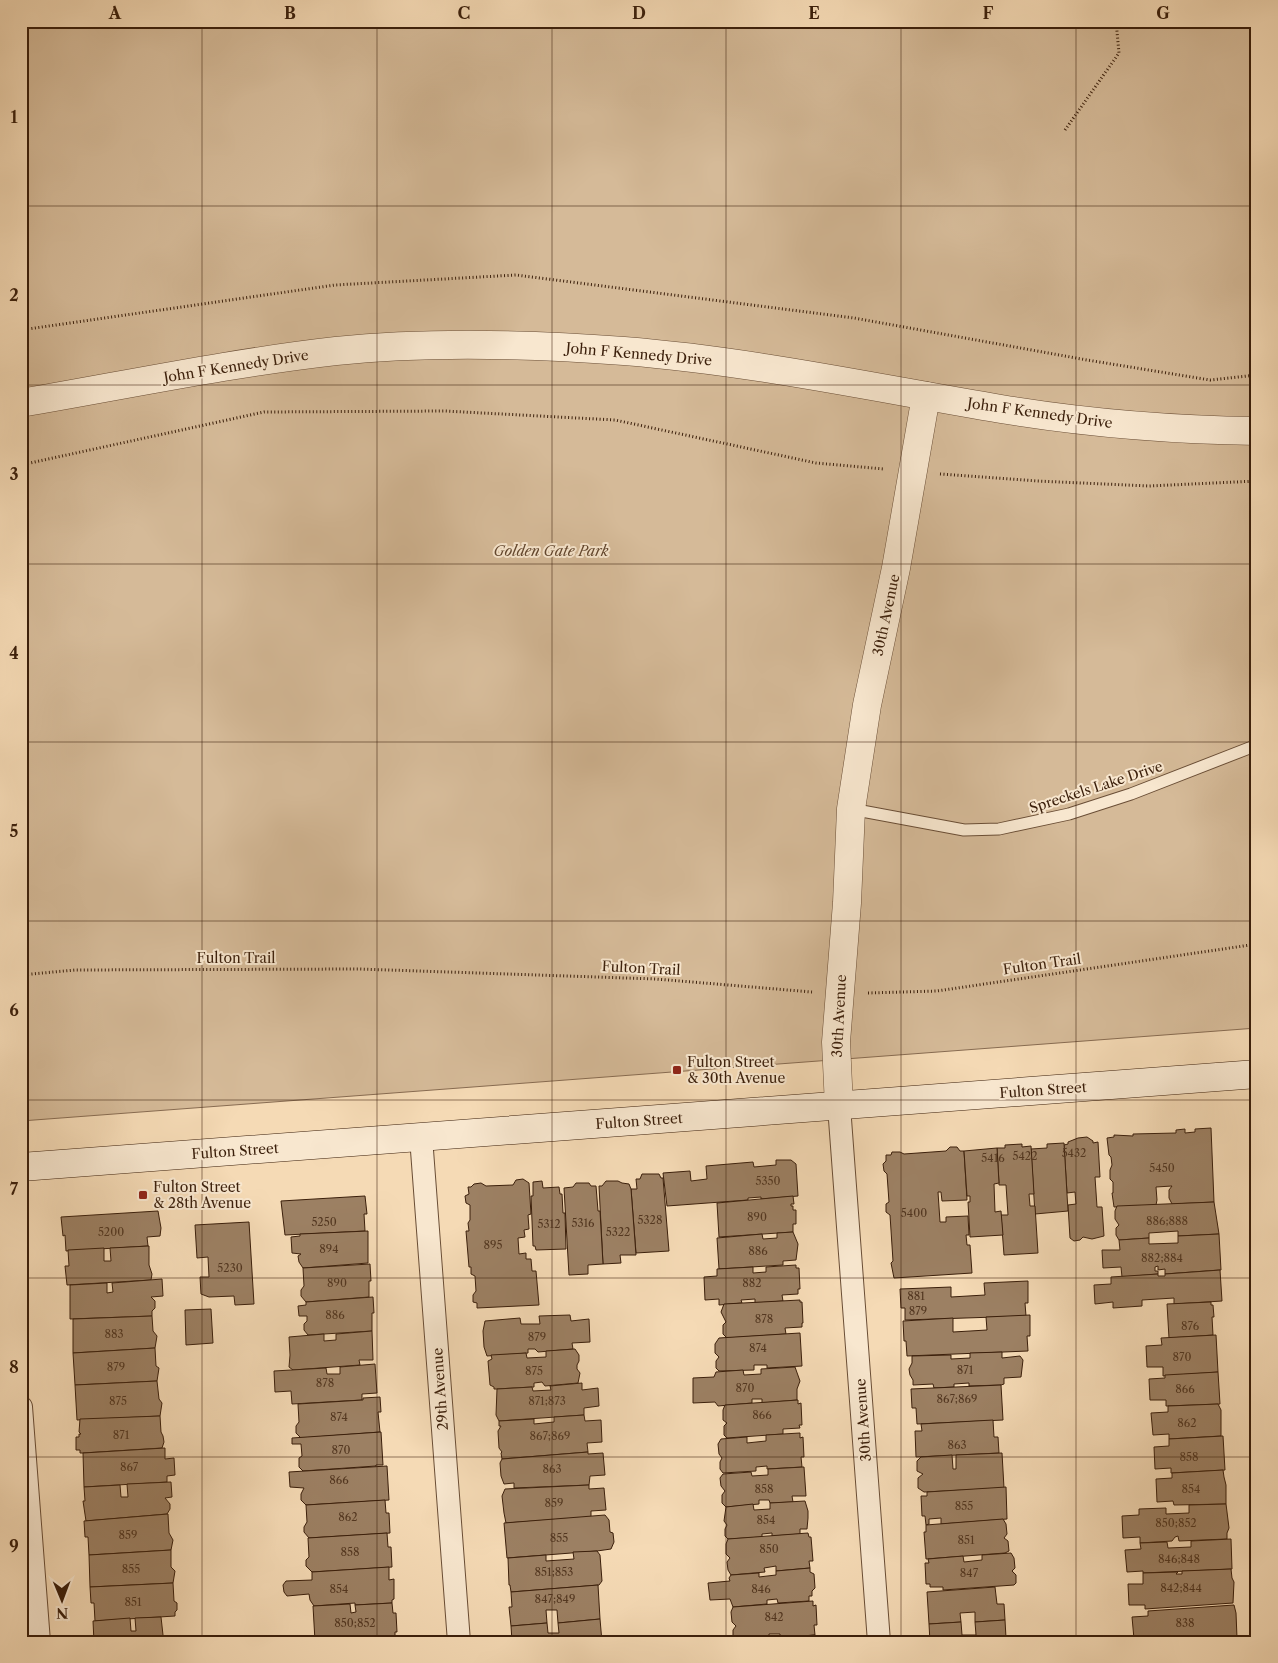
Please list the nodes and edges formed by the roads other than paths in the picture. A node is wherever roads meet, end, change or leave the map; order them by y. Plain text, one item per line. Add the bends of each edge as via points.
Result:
1 (926, 396) junction
2 (21, 403) edge
3 (1257, 431) edge
4 (1257, 745) edge
5 (851, 809) junction
6 (1257, 1075) edge
7 (839, 1106) junction
8 (421, 1137) junction
9 (21, 1167) edge
10 (21, 1407) edge
11 (39, 1642) edge
12 (459, 1642) edge
13 (879, 1642) edge

1 - 2 street, John F Kennedy Drive via 692,358 565,348 468,345 338,351
1 - 3 street, John F Kennedy Drive via 1128,425
1 - 5 street, 30th Avenue via 896,568 867,705
4 - 5 lane, Spreckels Lake Drive via 1095,805 999,830 964,830
5 - 7 street, 30th Avenue via 836,1042
6 - 7 street, Fulton Street
7 - 8 street, Fulton Street
7 - 13 street, 30th Avenue
8 - 9 street, Fulton Street
8 - 12 street, 29th Avenue
10 - 11 street

